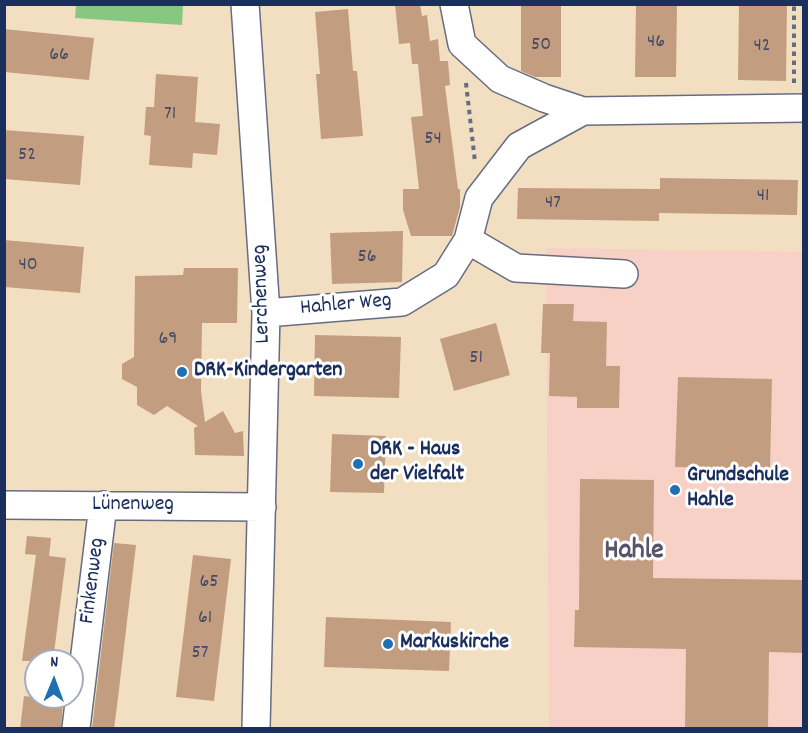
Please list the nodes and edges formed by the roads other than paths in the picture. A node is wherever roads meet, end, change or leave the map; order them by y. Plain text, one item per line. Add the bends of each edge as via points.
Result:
1 (245, 4) edge
2 (454, 4) edge
3 (799, 107) edge
4 (583, 111) junction
5 (468, 240) junction
6 (624, 274) dead end
7 (266, 313) junction
8 (4, 505) edge
9 (103, 505) junction
10 (262, 507) junction
11 (76, 729) edge
12 (256, 729) edge

1 - 7 street, Lerchenweg
2 - 4 street, Hahler Weg via 462,44 500,79
3 - 4 street, Hahler Weg
4 - 5 street, Hahler Weg via 519,146 479,198
5 - 6 street via 516,268
5 - 7 street, Hahler Weg via 446,275 402,302
7 - 10 street, Lerchenweg
8 - 9 street, Lünenweg
9 - 10 street, Lünenweg
9 - 11 street, Finkenweg
10 - 12 street, Lerchenweg

